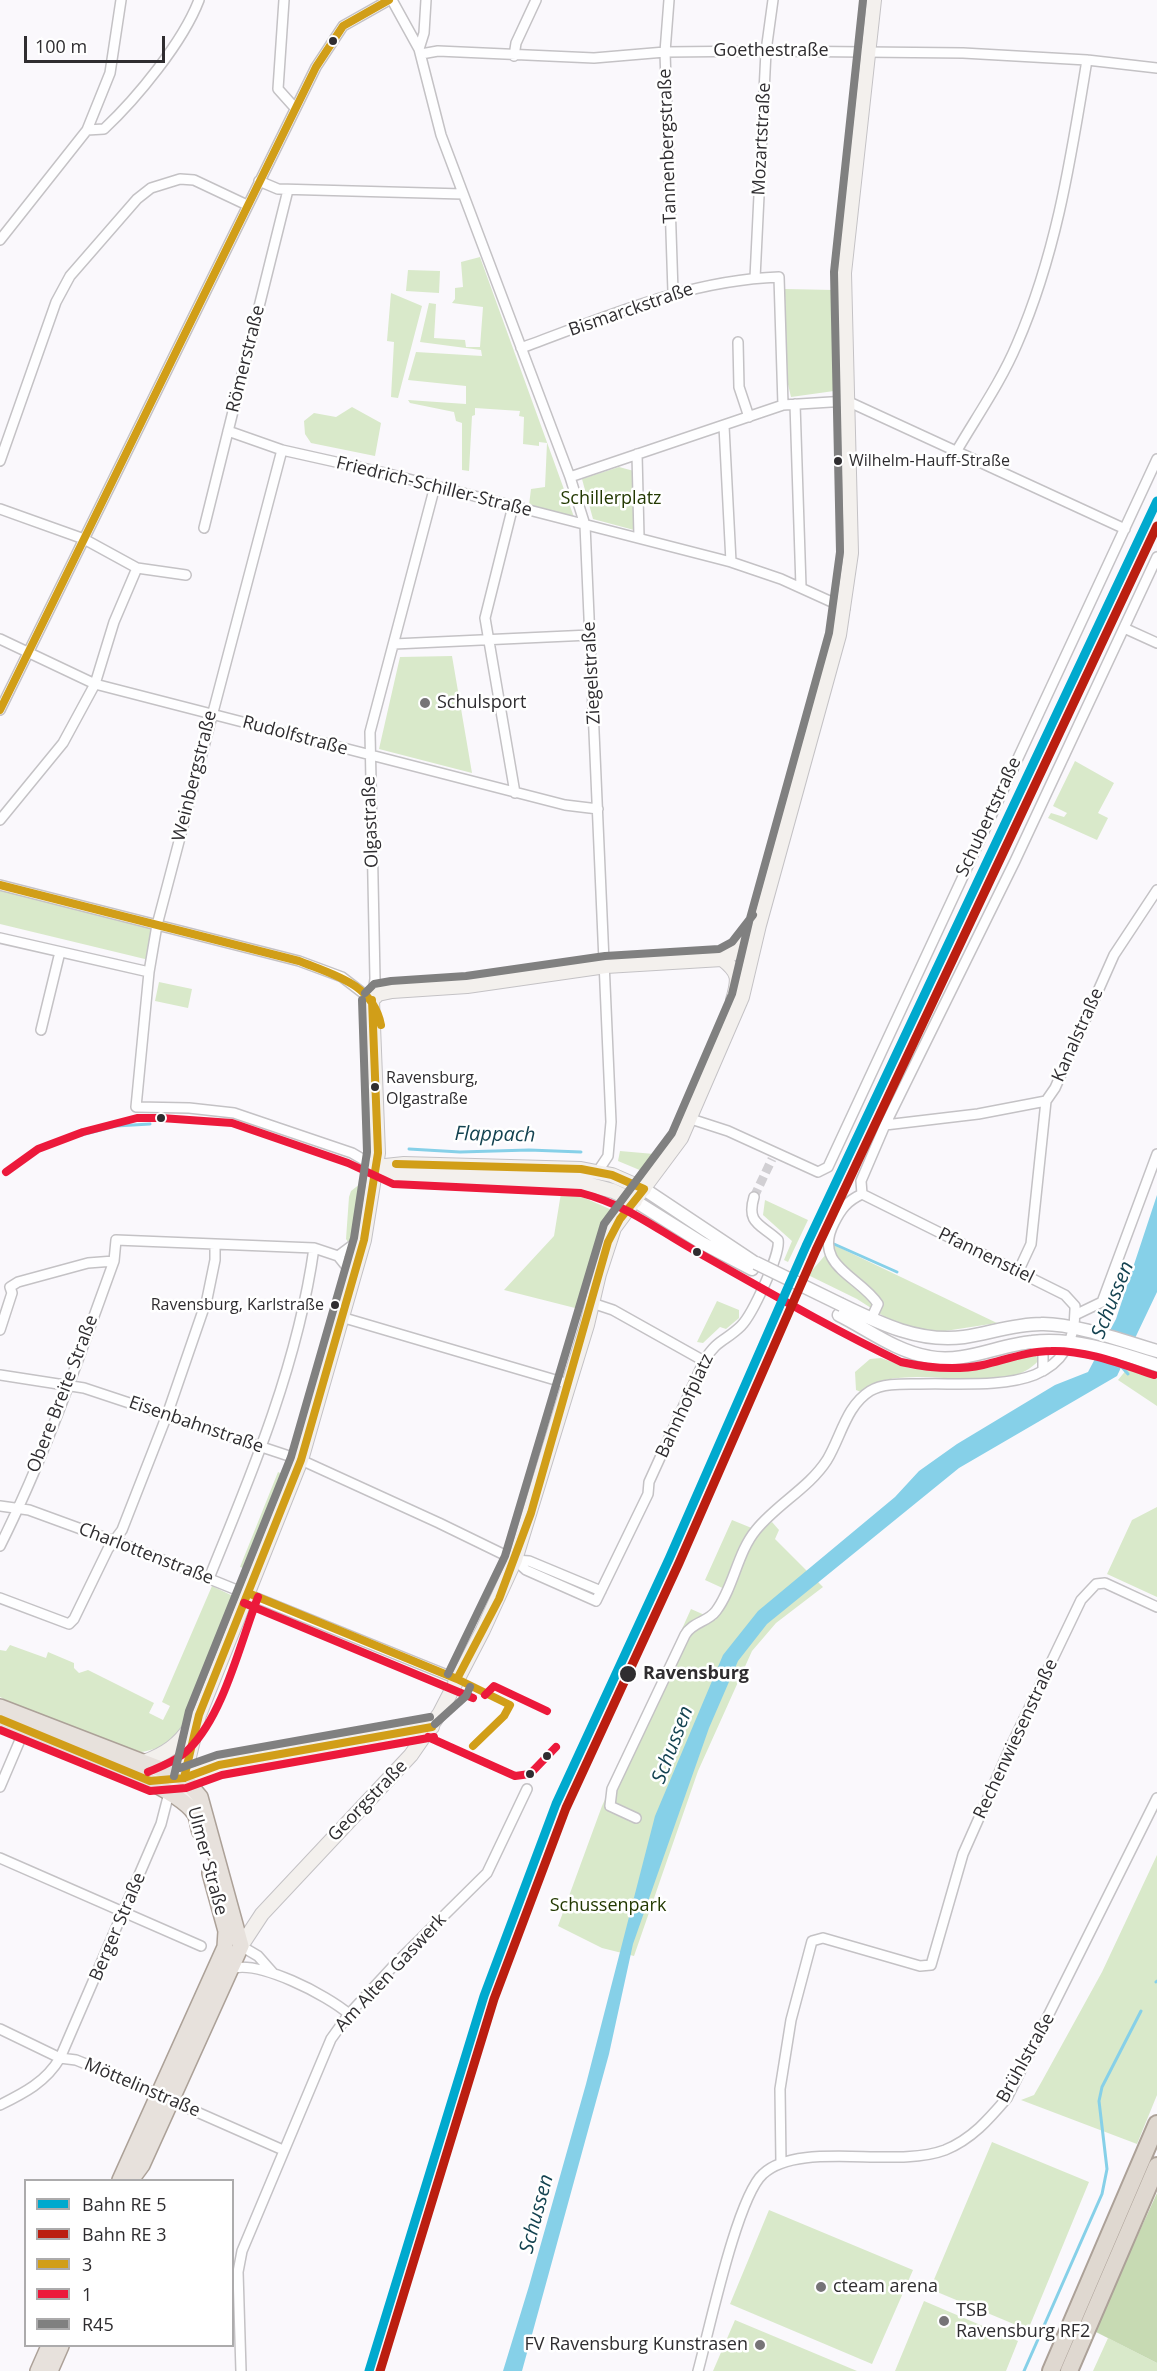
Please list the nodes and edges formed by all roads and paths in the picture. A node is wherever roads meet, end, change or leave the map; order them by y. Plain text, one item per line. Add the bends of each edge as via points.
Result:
1 (121, 0) edge
2 (199, 0) edge
3 (284, 0) edge
4 (390, 0) edge
5 (426, 0) edge
6 (536, 0) edge
7 (669, 0) edge
8 (773, 0) edge
9 (874, 0) edge
10 (766, 51) junction
11 (867, 51) junction
12 (420, 52) junction
13 (666, 52) junction
14 (514, 56) junction
15 (1087, 60) junction
16 (1157, 69) edge
17 (295, 108) junction
18 (87, 130) junction
19 (259, 181) junction
20 (288, 190) junction
21 (463, 194) junction
22 (247, 205) junction
23 (0, 240) edge
24 (755, 278) junction
25 (673, 292) junction
26 (738, 342) dead end
27 (522, 348) junction
28 (847, 401) junction
29 (795, 404) junction
30 (783, 405) junction
31 (749, 417) junction
32 (724, 426) junction
33 (228, 431) junction
34 (282, 450) junction
35 (956, 452) junction
36 (637, 454) junction
37 (1157, 459) edge
38 (0, 461) edge
39 (570, 477) junction
40 (435, 486) junction
41 (513, 506) junction
42 (0, 509) edge
43 (585, 525) junction
44 (204, 528) dead end
45 (1125, 529) junction
46 (639, 537) junction
47 (84, 539) junction
48 (1157, 557) edge
49 (731, 562) junction
50 (137, 568) junction
51 (186, 575) dead end
52 (801, 587) junction
53 (845, 608) junction
54 (1124, 628) junction
55 (590, 635) junction
56 (0, 639) edge
57 (488, 640) junction
58 (1157, 643) edge
59 (394, 644) junction
60 (29, 652) junction
61 (94, 684) junction
62 (0, 710) edge
63 (211, 713) junction
64 (369, 756) junction
65 (515, 792) junction
66 (598, 809) junction
67 (0, 820) edge
68 (0, 885) edge
69 (1157, 890) edge
70 (157, 925) junction
71 (759, 926) junction
72 (0, 938) edge
73 (60, 952) junction
74 (722, 959) junction
75 (606, 966) junction
76 (149, 972) junction
77 (372, 1000) junction
78 (41, 1030) dead end
79 (725, 1037) junction
80 (1046, 1101) junction
81 (691, 1119) junction
82 (885, 1125) junction
83 (1157, 1154) edge
84 (376, 1167) junction
85 (598, 1171) junction
86 (644, 1189) junction
87 (862, 1194) junction
88 (754, 1197) tunnel mouth
89 (635, 1201) junction
90 (370, 1209) junction
91 (215, 1244) junction
92 (314, 1248) junction
93 (338, 1256) junction
94 (114, 1261) junction
95 (754, 1266) junction
96 (1018, 1272) junction
97 (354, 1276) junction
98 (592, 1303) junction
99 (840, 1310) junction
100 (1075, 1315) junction
101 (341, 1317) junction
102 (871, 1319) junction
103 (0, 1330) edge
104 (1073, 1335) junction
105 (1030, 1342) junction
106 (1148, 1353) edge
107 (704, 1361) junction
108 (1157, 1365) edge
109 (1043, 1371) junction
110 (0, 1376) edge
111 (569, 1384) junction
112 (69, 1385) junction
113 (167, 1415) junction
114 (263, 1448) junction
115 (301, 1460) junction
116 (0, 1506) edge
117 (17, 1510) junction
118 (114, 1541) junction
119 (0, 1546) edge
120 (514, 1560) junction
121 (209, 1578) junction
122 (601, 1591) junction
123 (248, 1593) junction
124 (0, 1598) edge
125 (596, 1601) joint
126 (1157, 1607) edge
127 (457, 1679) junction
128 (0, 1707) edge
129 (199, 1714) junction
130 (0, 1719) edge
131 (26, 1725) junction
132 (432, 1727) junction
133 (144, 1762) junction
134 (184, 1778) junction
135 (150, 1781) junction
136 (0, 1787) edge
137 (527, 1789) dead end
138 (169, 1793) junction
139 (1157, 1798) edge
140 (195, 1815) junction
141 (636, 1818) dead end
142 (0, 1858) edge
143 (124, 1913) junction
144 (201, 1946) dead end
145 (241, 1946) junction
146 (230, 1969) junction
147 (275, 1975) junction
148 (349, 2014) junction
149 (0, 2029) edge
150 (60, 2058) junction
151 (164, 2097) junction
152 (0, 2105) edge
153 (1157, 2124) edge
154 (283, 2150) junction
155 (781, 2163) junction
156 (1157, 2166) edge
157 (121, 2179) edge
158 (132, 2179) edge
159 (49, 2347) edge
160 (61, 2347) edge
161 (38, 2371) edge
162 (50, 2371) edge
163 (241, 2371) edge
164 (698, 2371) edge
165 (1051, 2371) edge
166 (1069, 2371) edge

1 - 18 street via 110,73
2 - 18 street via 173,45 124,110 104,129
3 - 17 street via 278,89
4 - 12 street
4 - 17 street via 352,19 336,36
5 - 12 street
6 - 14 street
7 - 13 street, Tannenbergstraße
8 - 10 street, Mozartstraße
9 - 11 main road
10 - 11 street, Goethestraße
10 - 13 street, Goethestraße
10 - 24 street, Mozartstraße
11 - 15 street, Goethestraße
11 - 28 main road via 844,273
12 - 14 street, Goethestraße
12 - 21 street, Ziegelstraße via 441,135
13 - 14 street, Goethestraße via 594,58
13 - 25 street, Tannenbergstraße
15 - 16 street, Goethestraße
15 - 35 street via 1065,192 1041,284 1016,346
17 - 19 street
18 - 23 street
19 - 20 street
19 - 22 street
20 - 21 street
20 - 33 street, Römerstraße
21 - 27 street, Ziegelstraße
22 - 38 street via 194,180 180,179 151,188 137,199 70,276 56,302
22 - 47 street
24 - 25 street, Bismarckstraße
24 - 30 street, Bismarckstraße via 779,277
25 - 27 street, Bismarckstraße
26 - 31 street via 739,387
27 - 39 street, Ziegelstraße
28 - 29 street
28 - 35 street
28 - 53 main road via 851,552
29 - 30 street
29 - 52 street
30 - 31 street
31 - 32 street
32 - 36 street
32 - 49 street
33 - 34 street, Friedrich-Schiller-Straße
33 - 44 street, Römerstraße
34 - 40 street, Friedrich-Schiller-Straße
34 - 63 street, Weinbergstraße
35 - 45 street
36 - 39 street
36 - 46 street
37 - 45 street, Schubertstraße
39 - 43 street, Ziegelstraße
40 - 41 street, Friedrich-Schiller-Straße
40 - 59 street, Olgastraße
41 - 43 street, Friedrich-Schiller-Straße
41 - 57 street via 485,618
42 - 47 street
43 - 46 street, Friedrich-Schiller-Straße
43 - 55 street, Ziegelstraße
45 - 81 street, Schubertstraße via 828,1167 818,1172
46 - 49 street, Friedrich-Schiller-Straße
47 - 50 street
47 - 60 street
48 - 54 street
49 - 52 street, Friedrich-Schiller-Straße
50 - 51 street
50 - 61 street
52 - 53 street, Friedrich-Schiller-Straße
53 - 71 main road
54 - 58 street
54 - 82 street
55 - 57 street
55 - 66 street, Ziegelstraße
56 - 60 street, Rudolfstraße
57 - 59 street
57 - 65 street
59 - 64 street, Olgastraße via 370,732
60 - 61 street, Rudolfstraße
60 - 62 street
61 - 63 street, Rudolfstraße
61 - 67 street via 63,742
63 - 64 street, Rudolfstraße
63 - 70 street, Weinbergstraße
64 - 65 street, Rudolfstraße
64 - 77 street, Olgastraße via 375,979
65 - 66 street, Rudolfstraße via 565,806
66 - 75 street, Ziegelstraße
68 - 70 street
69 - 80 street, Kanalstraße via 1114,955
70 - 76 street, Weinbergstraße
70 - 77 street via 299,961 342,977
71 - 74 main road via 739,950
71 - 79 main road via 749,976
72 - 73 street
73 - 76 street
73 - 78 street
74 - 75 main road
74 - 79 main road via 735,970 738,980
75 - 77 main road via 459,987 392,991 378,994
75 - 85 street, Ziegelstraße via 610,1130 608,1155
76 - 84 street, Weinbergstraße via 136,1107 234,1113 352,1153
77 - 84 main road, Olgastraße
79 - 81 main road, Georgstraße
80 - 82 street, Kanalstraße
80 - 96 street via 1031,1244
81 - 86 main road, Georgstraße
82 - 87 street via 861,1181
83 - 100 street via 1102,1302
84 - 85 main road via 404,1164
84 - 89 main road via 395,1174 583,1183
84 - 90 main road, Olgastraße
85 - 86 main road
86 - 89 main road, Georgstraße
86 - 95 street
87 - 96 street, Pfannenstiel
87 - 102 street via 842,1207 828,1241 831,1257 843,1273 878,1304
88 - 107 street, Bahnhofplatz via 750,1210 753,1220 778,1240 779,1247 745,1321 716,1342
89 - 95 street via 702,1243
89 - 98 main road, Georgstraße via 614,1228
90 - 93 street via 360,1237
90 - 97 main road, Olgastraße
91 - 92 street
91 - 94 street, Obere Breite Straße via 116,1240
91 - 113 street via 207,1299
92 - 93 street
92 - 114 street via 308,1295
93 - 97 street
94 - 103 street via 88,1263 18,1282 10,1287 12,1293
94 - 112 street, Obere Breite Straße
95 - 99 street, bridge
96 - 100 street, Pfannenstiel via 1065,1295 1075,1306
97 - 101 main road, Olgastraße
98 - 107 street via 613,1310
98 - 111 main road, Georgstraße
99 - 102 street
99 - 105 street via 904,1352 932,1358 969,1356
100 - 104 street
101 - 111 street
101 - 115 main road, Olgastraße
102 - 104 street via 930,1337 961,1337 1041,1324
104 - 105 street
104 - 106 street
104 - 109 street via 1059,1360
105 - 109 street via 1043,1352
106 - 108 street
107 - 122 street, Bahnhofplatz via 649,1482 648,1494
109 - 141 street via 1017,1381 893,1385 871,1390 853,1406 825,1462 756,1530 716,1613 690,1627 685,1635 612,1789 610,1806
110 - 112 street, Eisenbahnstraße
111 - 120 main road, Georgstraße
112 - 113 street, Eisenbahnstraße
112 - 117 street, Obere Breite Straße
113 - 114 street, Eisenbahnstraße
113 - 118 street via 122,1530
114 - 115 street, Eisenbahnstraße
114 - 121 street
115 - 120 street, Eisenbahnstraße
115 - 123 main road, Olgastraße
116 - 117 street, Charlottenstraße
117 - 118 street, Charlottenstraße via 29,1510
117 - 119 street, Obere Breite Straße
118 - 121 street, Charlottenstraße
118 - 124 street via 69,1624
120 - 122 street, Eisenbahnstraße via 529,1561
120 - 125 street, Eisenbahnstraße via 526,1570
120 - 127 main road, Georgstraße
121 - 123 street, Charlottenstraße
122 - 125 street, Bahnhofplatz
123 - 127 street, Charlottenstraße
123 - 129 main road, Olgastraße
126 - 155 street, Rechenwiesenstraße via 1105,1583 1095,1584 1081,1600 963,1854 931,1965 920,1966 823,1938 812,1941 791,2020 780,2089
127 - 132 main road, Georgstraße
128 - 131 main road
129 - 133 main road via 182,1741
129 - 134 main road
130 - 131 main road
131 - 133 main road
131 - 135 main road
131 - 136 street
132 - 134 main road via 219,1765
132 - 145 main road, Georgstraße via 411,1755 262,1914
133 - 134 main road
134 - 135 main road
134 - 140 main road, Ulmer Straße
134 - 145 main road, Ulmer Straße via 200,1797
135 - 138 main road
137 - 148 street, Am Alten Gaswerk via 487,1873
138 - 140 main road
138 - 143 street, Berger Straße via 161,1824
139 - 155 street, Brühlstraße via 1012,2090 984,2125 948,2148 916,2156 818,2158
140 - 151 main road, Ulmer Straße via 226,1931 225,1947
142 - 143 street
143 - 144 street
143 - 150 street, Berger Straße
145 - 146 main road, Ulmer Straße
145 - 147 street via 258,1956
146 - 147 street via 241,1965
146 - 151 main road, Ulmer Straße
147 - 148 street via 336,2002
148 - 154 street, Am Alten Gaswerk via 331,2039
149 - 150 street, Möttelinstraße
150 - 151 street, Möttelinstraße via 76,2060
150 - 152 street, Berger Straße via 36,2085
151 - 154 street, Möttelinstraße
151 - 157 main road, Ulmer Straße
151 - 158 main road, Ulmer Straße via 142,2165
153 - 165 highway
154 - 163 street, Am Alten Gaswerk via 242,2251 238,2272
155 - 164 street, Brühlstraße via 763,2173 748,2193
156 - 166 highway
159 - 161 main road
160 - 162 main road

